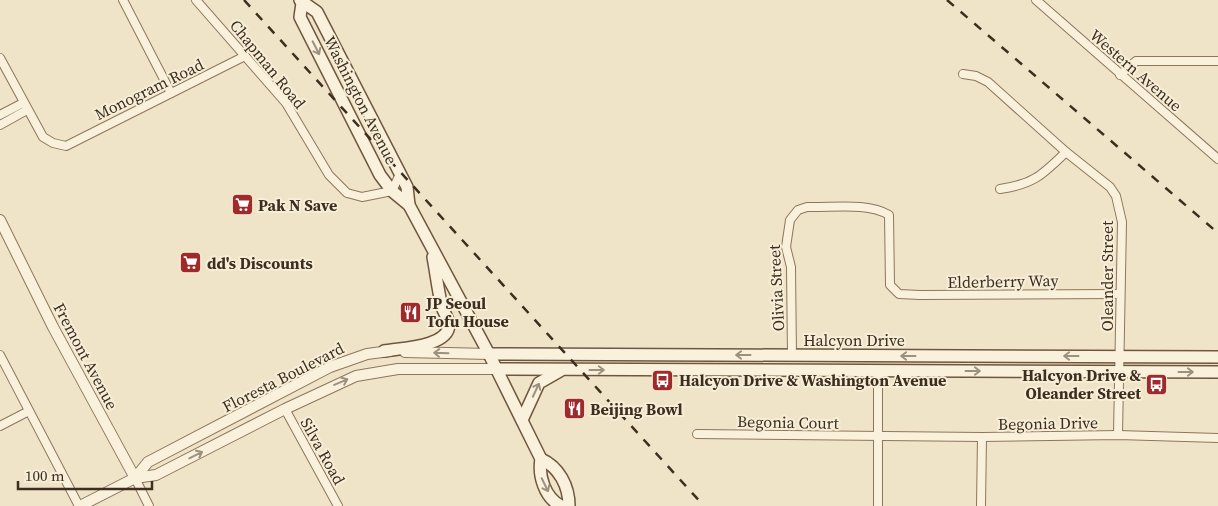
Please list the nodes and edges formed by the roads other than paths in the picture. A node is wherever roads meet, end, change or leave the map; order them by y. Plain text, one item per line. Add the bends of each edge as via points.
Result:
1 (124, 0) edge
2 (196, 0) edge
3 (1038, 0) edge
4 (301, 1) edge
5 (245, 56) junction
6 (0, 58) edge
7 (1218, 60) edge
8 (963, 74) dead end
9 (1120, 75) junction
10 (171, 93) junction
11 (25, 106) junction
12 (0, 115) edge
13 (0, 125) edge
14 (1066, 152) junction
15 (1218, 159) edge
16 (400, 174) junction
17 (1000, 189) dead end
18 (392, 191) junction
19 (408, 205) junction
20 (0, 220) edge
21 (430, 245) junction
22 (890, 285) joint
23 (1120, 294) junction
24 (384, 351) junction
25 (489, 354) junction
26 (0, 355) edge
27 (792, 356) junction
28 (1120, 356) junction
29 (1218, 357) edge
30 (496, 368) junction
31 (562, 370) junction
32 (878, 371) junction
33 (1120, 372) junction
34 (1218, 372) edge
35 (285, 409) junction
36 (29, 411) junction
37 (522, 420) junction
38 (0, 426) edge
39 (696, 434) dead end
40 (1118, 435) junction
41 (878, 436) junction
42 (982, 437) junction
43 (1218, 438) edge
44 (541, 459) junction
45 (135, 478) junction
46 (80, 506) edge
47 (148, 506) edge
48 (338, 506) edge
49 (561, 506) edge
50 (569, 506) edge
51 (878, 506) edge
52 (981, 506) edge

1 - 10 street
2 - 5 street, Chapman Road
3 - 9 street, Western Avenue
4 - 16 main road, Washington Avenue via 316,12
4 -> 18 main road, Washington Avenue via 300,16 380,175
5 - 10 street, Monogram Road
5 - 18 street, Chapman Road via 286,103 329,175 347,193 362,197
6 - 11 street
7 - 9 street via 1136,61
8 - 14 street, Oleander Street via 988,82
9 - 15 street, Western Avenue
10 - 11 street, Monogram Road via 66,146 43,137
11 - 12 street
11 - 13 street
14 - 17 street via 1043,174 1023,186
14 - 23 street, Oleander Street via 1110,187 1116,196 1122,222
16 - 18 street
16 - 19 main road, Washington Avenue via 407,187
18 - 19 main road, Washington Avenue
19 - 21 main road, Washington Avenue
20 - 45 street, Fremont Avenue via 53,327
21 - 24 main road via 442,308 449,324 446,334 423,345
21 - 25 main road, Washington Avenue
22 - 23 street, Elderberry Way via 899,294 920,295
22 - 27 street, Olivia Street via 889,215 869,208 807,207 798,210 790,220 786,247 791,266
23 - 28 street, Oleander Street
25 -> 24 street, Floresta Boulevard
24 - 45 street, Floresta Boulevard via 330,367 148,462
27 -> 25 main road, Halcyon Drive
25 - 30 main road, Washington Avenue
26 - 36 street
28 -> 27 main road, Halcyon Drive
28 - 29 main road, Halcyon Drive
28 - 33 street, Oleander Street
30 - 31 main road, Halcyon Drive
35 -> 30 street, Floresta Boulevard via 340,382 385,370
30 - 37 main road, Washington Avenue
31 -> 32 main road, Halcyon Drive
37 -> 31 main road via 539,383
32 -> 33 main road, Halcyon Drive
32 - 41 street
33 -> 34 main road, Halcyon Drive
33 - 40 street, Oleander Street
45 -> 35 street, Floresta Boulevard via 156,475
35 - 48 street, Silva Road
36 - 38 street
36 - 46 street
37 - 44 main road, Washington Avenue
39 - 41 street, Begonia Court
40 - 42 street, Begonia Drive
40 - 43 street, Begonia Drive
41 - 42 street, Begonia Drive
41 - 51 street
42 - 52 street
44 -> 49 main road, Washington Avenue via 539,473 552,502
44 - 50 main road, Washington Avenue via 554,465 569,493
45 - 46 street, Floresta Boulevard
45 - 47 street, Fremont Avenue

